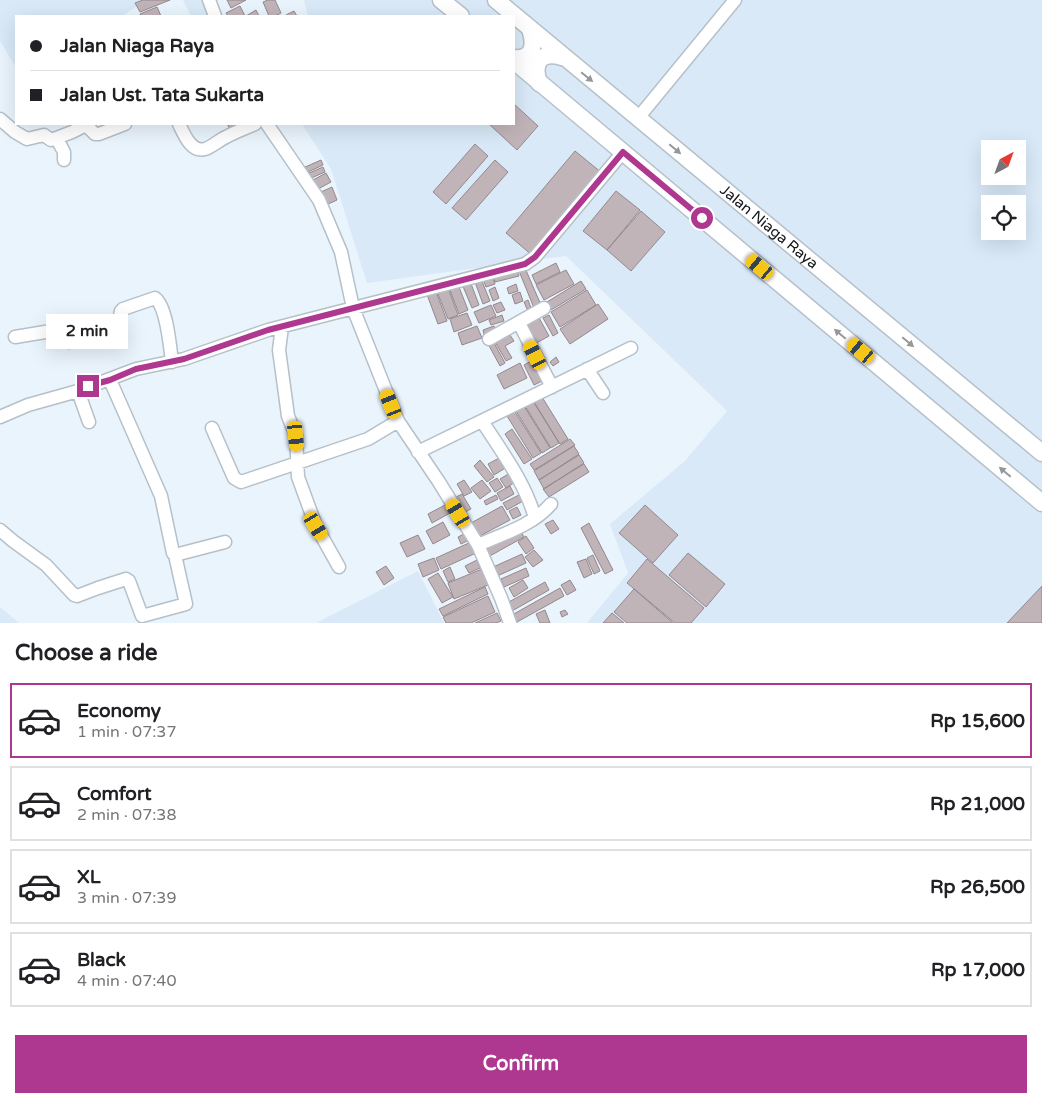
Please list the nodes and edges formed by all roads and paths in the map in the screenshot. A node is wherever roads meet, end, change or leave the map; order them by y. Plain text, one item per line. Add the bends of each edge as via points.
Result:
1 (208, 0) edge
2 (441, 0) edge
3 (496, 0) edge
4 (735, 0) edge
5 (212, 15) edge
6 (460, 15) edge
7 (514, 15) edge
8 (515, 16) edge
9 (530, 29) junction
10 (562, 56) junction
11 (515, 60) edge
12 (515, 61) edge
13 (539, 82) junction
14 (638, 118) junction
15 (0, 119) edge
16 (84, 125) edge
17 (87, 125) edge
18 (122, 125) edge
19 (180, 125) edge
20 (253, 125) edge
21 (268, 125) edge
22 (57, 138) junction
23 (623, 152) junction
24 (64, 160) dead end
25 (353, 308) junction
26 (544, 308) dead end
27 (519, 323) junction
28 (282, 327) junction
29 (15, 337) dead end
30 (490, 339) dead end
31 (631, 348) dead end
32 (172, 362) junction
33 (588, 369) junction
34 (110, 380) junction
35 (552, 387) junction
36 (78, 390) junction
37 (603, 393) dead end
38 (0, 417) edge
39 (398, 421) junction
40 (482, 421) junction
41 (89, 422) dead end
42 (212, 428) dead end
43 (418, 452) junction
44 (1042, 454) edge
45 (299, 464) junction
46 (1042, 503) edge
47 (551, 504) dead end
48 (535, 518) junction
49 (0, 530) edge
50 (225, 542) dead end
51 (478, 545) junction
52 (175, 555) junction
53 (339, 567) dead end
54 (510, 623) edge

1 - 5 street
2 - 6 main road
3 - 7 main road, Jalan Niaga Raya
4 - 14 street
8 - 9 main road, Jalan Niaga Raya
9 - 10 main road, Jalan Niaga Raya
9 - 11 main road via 533,48 528,55
10 - 13 main road via 543,56 537,63
10 -> 14 main road, Jalan Niaga Raya
12 - 13 main road
13 - 23 main road
14 -> 44 main road, Jalan Niaga Raya
15 - 22 street via 27,138 44,134 50,140
16 - 22 street
17 - 18 street via 95,134
19 - 20 street via 195,149 199,150
21 - 25 street via 319,200 341,252
22 - 24 street
23 - 25 street via 531,261
46 -> 23 main road
25 - 28 street
25 - 39 street
26 - 27 street
27 - 30 street
27 - 35 street
28 - 32 street
28 - 45 street via 279,350 285,399 296,436
29 - 32 street via 57,330 64,341 69,342 119,320 123,309 155,298 163,312
31 - 33 street
32 - 34 street via 136,369
33 - 35 street
33 - 37 street
34 - 36 street
34 - 52 street via 161,496
35 - 40 street
36 - 38 street
36 - 41 street
39 - 43 street
39 - 45 street via 368,439
40 - 43 street
40 - 48 street via 512,468
42 - 45 street via 237,481
43 - 51 street
45 - 53 street via 298,478 304,496 316,526
47 - 48 street
48 - 51 street
49 - 52 street via 46,565 74,596 128,580 142,616 186,604
50 - 52 street
51 - 54 street

